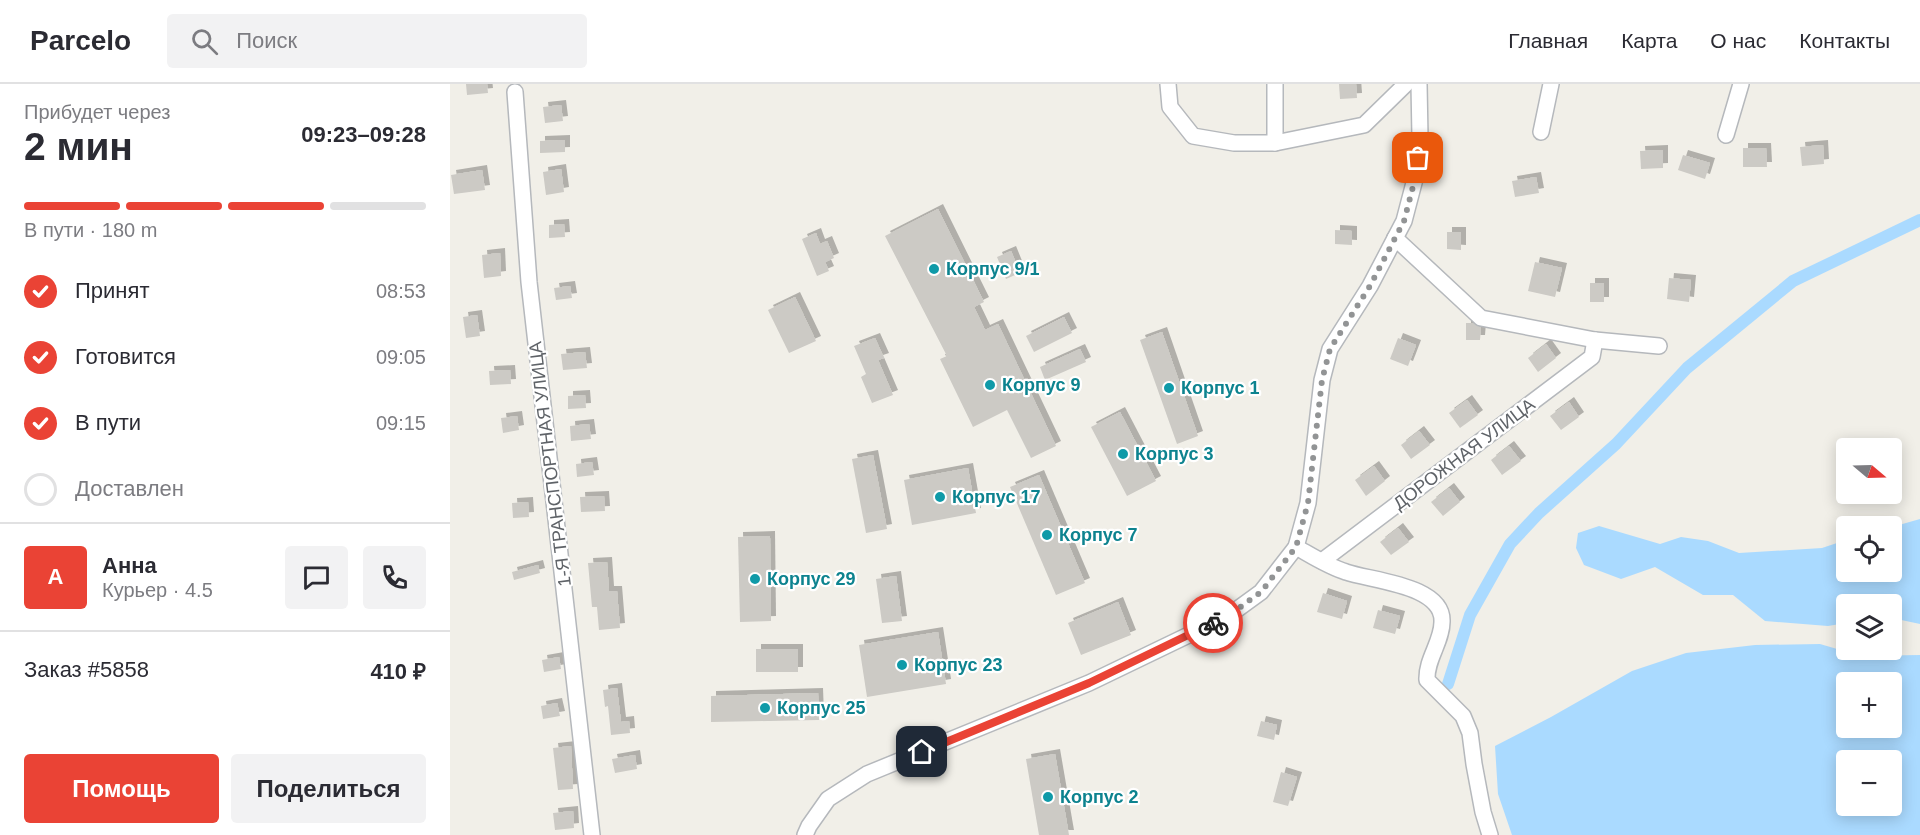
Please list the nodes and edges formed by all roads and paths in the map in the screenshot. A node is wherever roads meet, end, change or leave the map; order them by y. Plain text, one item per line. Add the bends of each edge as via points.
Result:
1 (1168, 84) edge
2 (1275, 84) edge
3 (1407, 84) edge
4 (1419, 84) edge
5 (1551, 84) edge
6 (1741, 84) edge
7 (515, 92) dead end
8 (1541, 132) dead end
9 (1726, 135) dead end
10 (1275, 143) junction
11 (1395, 238) junction
12 (1595, 340) junction
13 (1659, 346) dead end
14 (1296, 547) junction
15 (1322, 561) junction
16 (592, 835) edge
17 (805, 835) edge
18 (1490, 835) edge

1 - 10 street via 1170,107 1193,136 1233,143
2 - 10 street
3 - 10 street via 1364,125
4 - 11 street via 1420,137 1415,179 1404,221
5 - 8 street
6 - 9 street
7 - 16 street, 1-Я ТРАНСПОРТНАЯ УЛИЦА via 530,294
11 - 12 street via 1481,318
11 - 14 street via 1330,349 1322,380 1308,503
12 - 13 street
12 - 15 street, ДОРОЖНАЯ УЛИЦА via 1592,357
14 - 15 street
14 - 17 street via 1261,592 1228,616 1089,683 867,774 828,799
15 - 18 street via 1343,572 1412,588 1440,608 1443,622 1427,680 1463,716 1470,733

